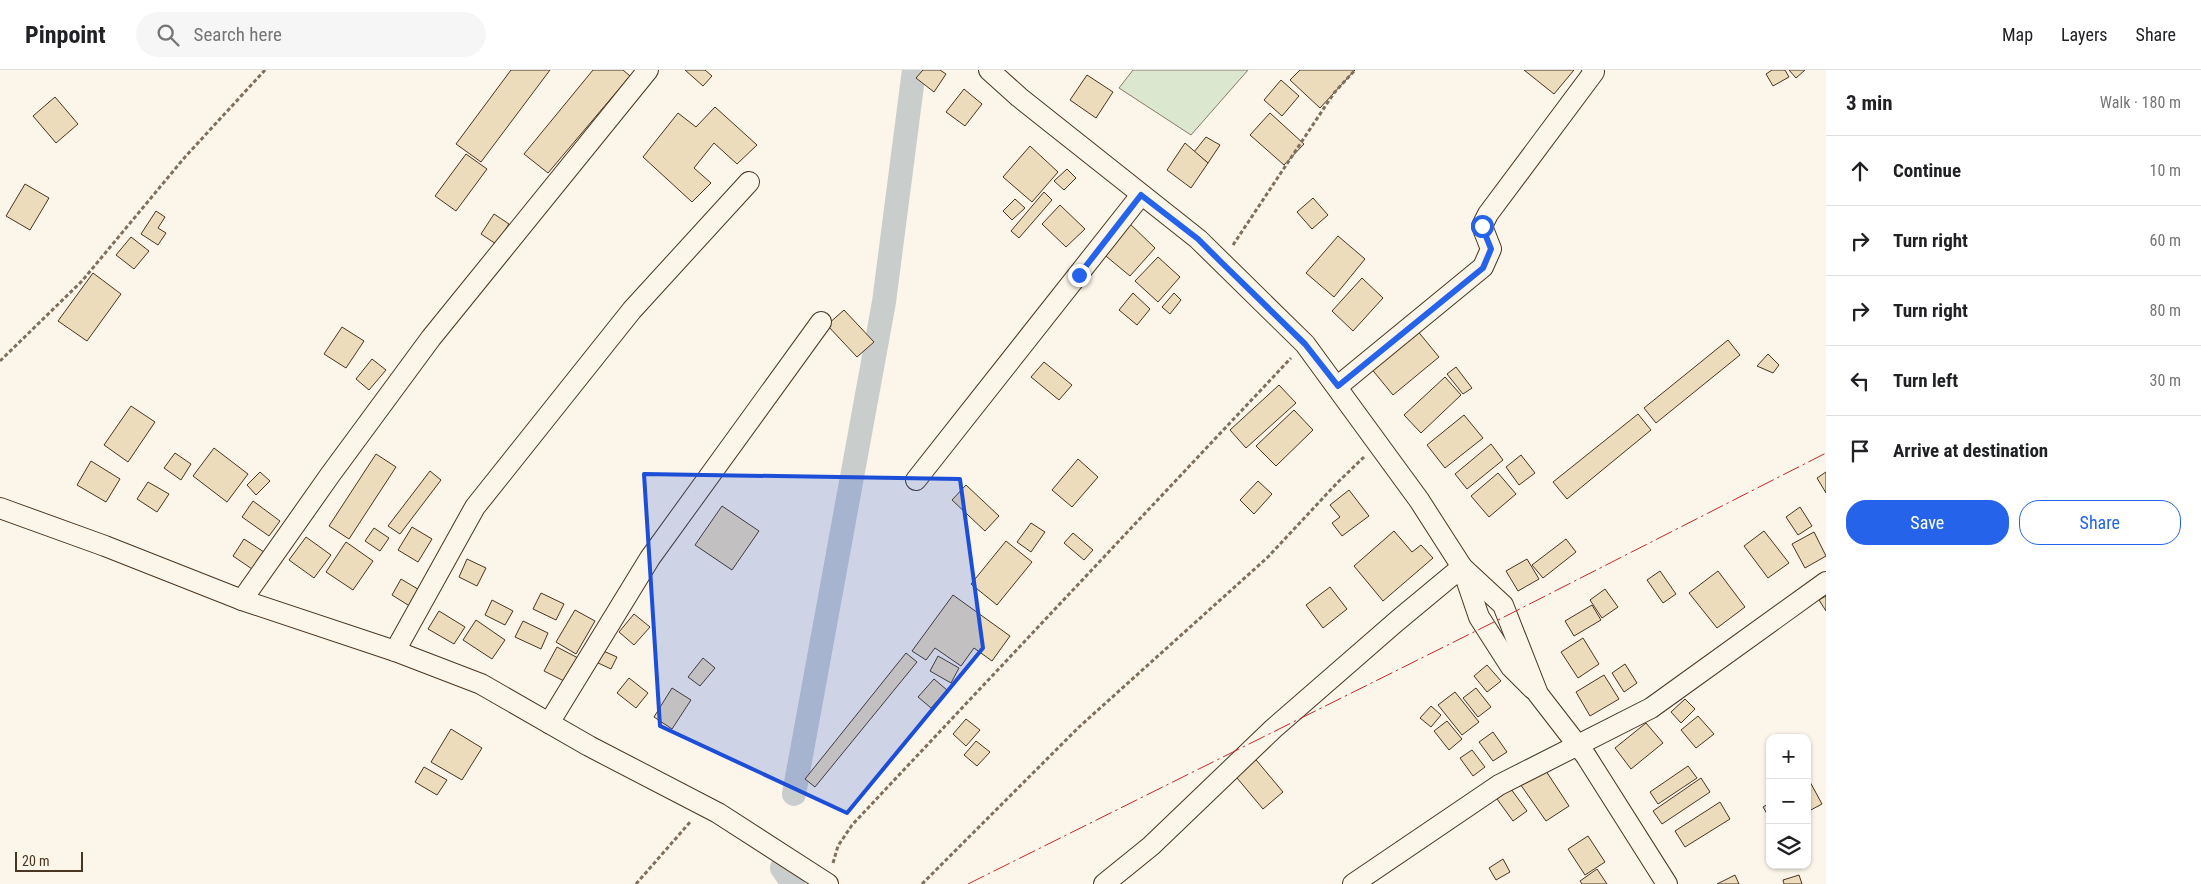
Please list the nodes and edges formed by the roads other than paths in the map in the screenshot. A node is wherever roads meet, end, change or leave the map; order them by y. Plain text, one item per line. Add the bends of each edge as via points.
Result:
1 (648, 70) edge
2 (989, 70) edge
3 (1592, 70) edge
4 (749, 182) dead end
5 (1141, 195) junction
6 (821, 322) dead end
7 (1338, 386) junction
8 (916, 480) dead end
9 (0, 508) edge
10 (1462, 567) junction
11 (1826, 582) edge
12 (242, 600) junction
13 (395, 651) junction
14 (1538, 694) junction
15 (549, 723) junction
16 (1578, 746) junction
17 (827, 883) edge
18 (1104, 884) edge
19 (1353, 884) edge
20 (1667, 884) edge

1 - 12 street via 431,338
2 - 5 street
3 - 7 street via 1594,72 1488,214 1482,226 1491,249 1483,268
4 - 13 street via 632,310 475,507
5 - 7 street via 1198,239 1305,344
5 - 8 street
6 - 15 street via 650,558
7 - 10 street
9 - 12 street
10 - 14 street via 1479,617 1511,667
10 - 14 street via 1503,605
10 - 18 street via 1273,729 1151,846
11 - 16 street via 1651,708
12 - 13 street
13 - 15 street via 481,684
14 - 16 street
15 - 17 street via 705,806
16 - 19 street via 1500,785
16 - 20 street

